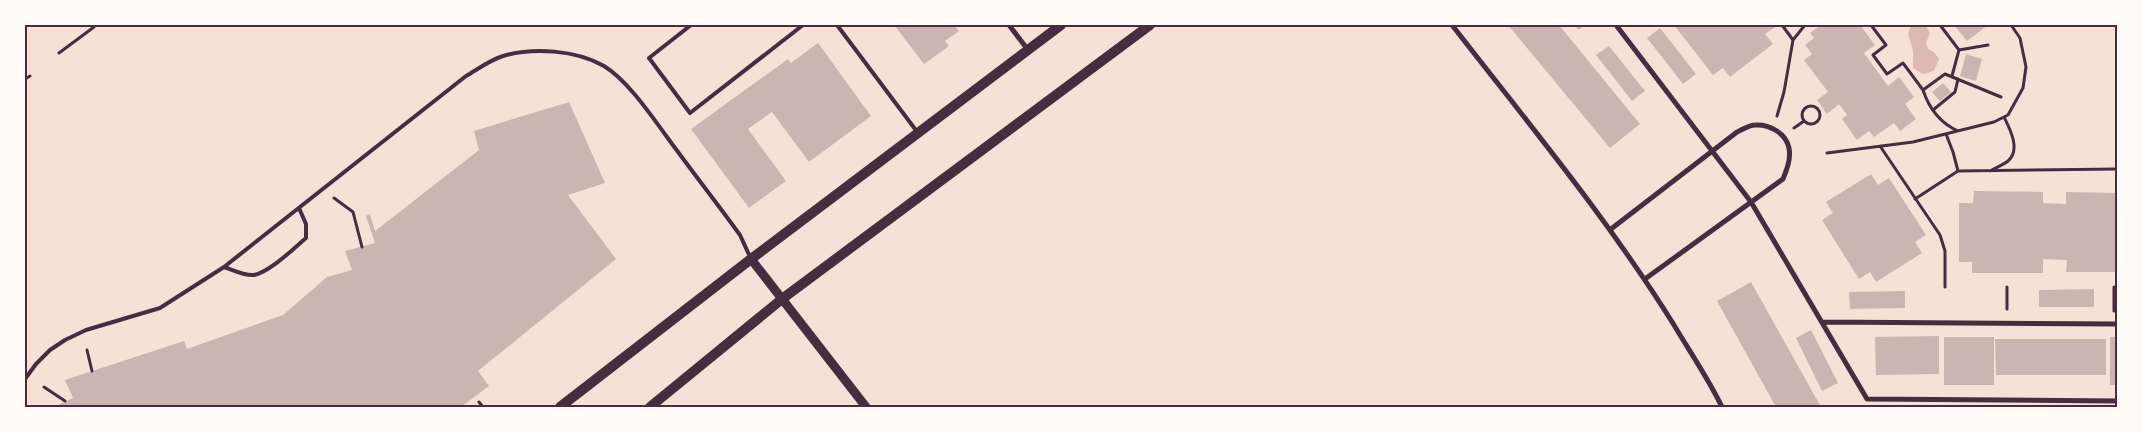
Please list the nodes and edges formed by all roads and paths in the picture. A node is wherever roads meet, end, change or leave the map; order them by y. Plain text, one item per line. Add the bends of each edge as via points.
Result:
1 (691, 25) edge
2 (802, 25) edge
3 (837, 25) edge
4 (1009, 25) edge
5 (1061, 25) edge
6 (1150, 25) edge
7 (1452, 25) edge
8 (1616, 25) edge
9 (1782, 25) edge
10 (1805, 25) edge
11 (1871, 25) edge
12 (1940, 25) edge
13 (2011, 25) edge
14 (94, 27) dead end
15 (1794, 40) junction
16 (1988, 45) dead end
17 (1028, 50) junction
18 (1959, 50) junction
19 (59, 54) dead end
20 (30, 76) dead end
21 (1952, 76) junction
22 (25, 79) edge
23 (1958, 79) junction
24 (1923, 90) junction
25 (2001, 96) dead end
26 (1933, 110) junction
27 (2004, 117) junction
28 (1812, 124) joint
29 (1773, 128) junction
30 (1958, 131) junction
31 (918, 133) junction
32 (1946, 134) junction
33 (1880, 146) junction
34 (1712, 152) junction
35 (1827, 153) dead end
36 (2117, 169) edge
37 (1958, 171) junction
38 (1989, 171) junction
39 (332, 196) dead end
40 (1915, 199) junction
41 (1750, 202) junction
42 (299, 208) junction
43 (1611, 229) junction
44 (362, 247) dead end
45 (751, 259) junction
46 (224, 267) junction
47 (1645, 278) junction
48 (1945, 287) dead end
49 (2007, 287) dead end
50 (2114, 287) dead end
51 (782, 300) junction
52 (1822, 322) junction
53 (2006, 324) junction
54 (2115, 324) edge
55 (87, 350) dead end
56 (92, 371) dead end
57 (25, 379) edge
58 (44, 387) dead end
59 (65, 401) dead end
60 (2117, 401) edge
61 (479, 402) dead end
62 (483, 407) edge
63 (560, 407) edge
64 (650, 407) edge
65 (866, 407) edge
66 (1722, 407) edge

1 - 2 lane via 649,58 690,113
3 - 31 lane
4 - 17 street
5 - 17 main road
6 - 51 main road
7 - 43 street
8 - 34 street
9 - 15 path
10 - 15 path
11 - 24 path via 1886,45 1872,55 1882,68 1887,74 1903,63
12 - 18 path
13 - 27 path via 2020,38 2026,67 2023,88
14 - 19 path
15 - 29 path
16 - 18 path
17 - 31 main road
18 - 21 path
20 - 22 path
21 - 23 path
21 - 24 path via 1945,74
23 - 25 path
23 - 26 path via 1955,92
24 - 26 path
26 - 30 path via 1945,125
27 - 30 path
27 - 38 path via 2014,147 2008,161
28 - 28 path via 1819,114 1811,106 1802,115 1806,122
29 - 34 street via 1755,125 1737,132
29 - 41 street via 1789,147 1789,165 1783,179
30 - 32 path
31 - 45 main road
32 - 33 path
32 - 37 path
33 - 35 path
33 - 40 path
34 - 41 street
34 - 43 street
36 - 38 path
37 - 38 path
37 - 40 path
39 - 44 path via 353,212
40 - 48 path via 1940,236 1945,251
41 - 47 street
41 - 52 street
42 - 45 lane via 485,64 504,56 554,52 604,66 630,89 740,235
42 - 46 lane
42 - 46 lane via 306,224 306,238 254,275
43 - 47 street
45 - 51 street
45 - 63 main road
46 - 57 lane via 160,308 86,330 65,340 50,350
47 - 66 street
49 - 53 path
50 - 54 path
51 - 64 main road
51 - 65 street
52 - 53 street
52 - 60 street via 1867,399
53 - 54 street
55 - 56 path
58 - 59 path
61 - 62 path

